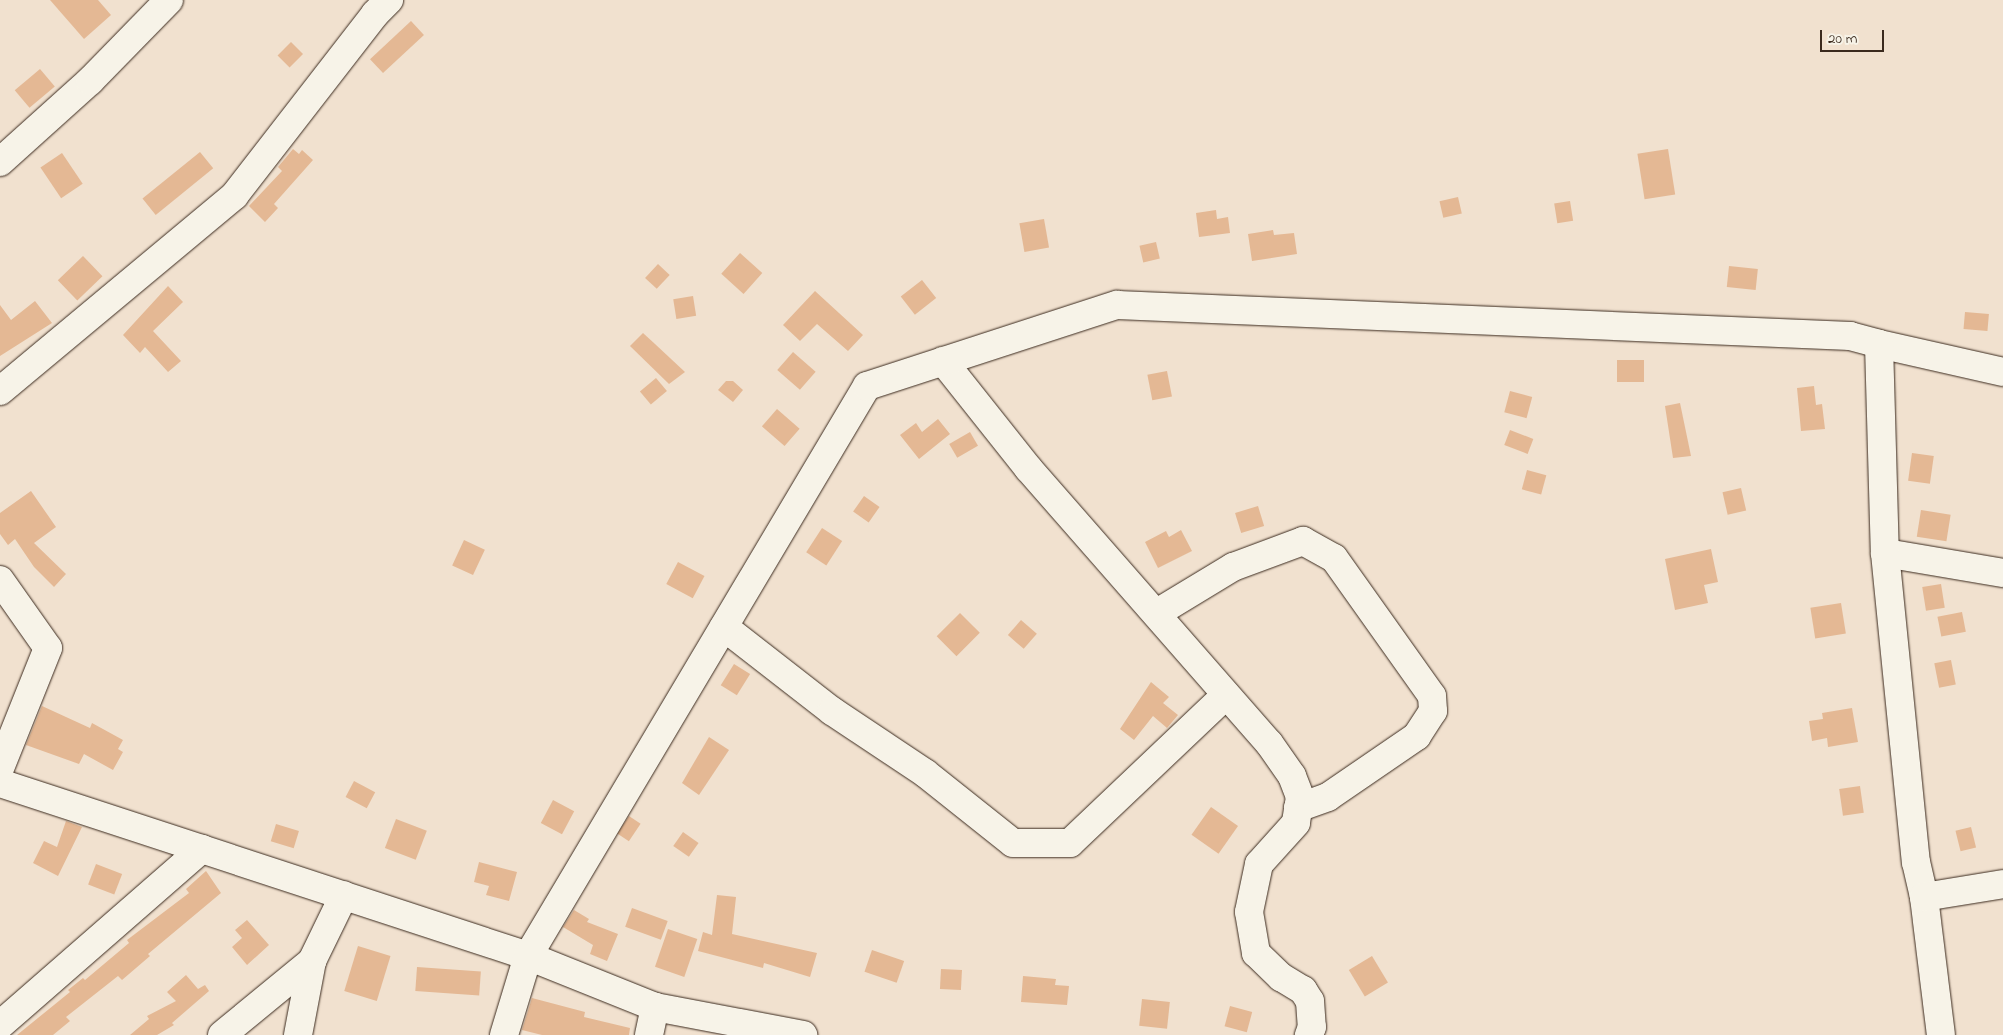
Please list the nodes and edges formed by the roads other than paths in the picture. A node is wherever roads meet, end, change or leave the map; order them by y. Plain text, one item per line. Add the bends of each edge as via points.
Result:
1 (169, 0) edge
2 (389, 0) edge
3 (0, 162) edge
4 (1879, 344) junction
5 (944, 361) junction
6 (2003, 372) edge
7 (0, 391) edge
8 (1885, 553) junction
9 (2003, 573) edge
10 (0, 580) edge
11 (1157, 613) junction
12 (724, 627) junction
13 (1226, 695) junction
14 (0, 768) edge
15 (0, 783) edge
16 (1298, 808) junction
17 (202, 849) junction
18 (2003, 884) edge
19 (344, 895) junction
20 (1924, 897) junction
21 (528, 956) junction
22 (312, 961) junction
23 (655, 1007) junction
24 (0, 1025) edge
25 (222, 1035) edge
26 (298, 1035) edge
27 (504, 1035) edge
28 (649, 1035) edge
29 (803, 1035) edge
30 (1309, 1035) edge
31 (1941, 1035) edge

1 - 3 street via 90,81
2 - 7 street via 234,196
4 - 5 street via 1850,336 1118,305
4 - 6 street
4 - 8 street
5 - 11 street via 1028,468
5 - 12 street via 867,386
8 - 9 street
8 - 20 street via 1916,862
10 - 14 street via 48,648
11 - 13 street
11 - 16 street via 1233,567 1303,542 1334,558 1432,696 1433,711 1417,736 1328,796
12 - 13 street via 832,711 924,773 1013,843 1070,843
12 - 21 street
13 - 16 street via 1269,743 1292,776 1300,797
15 - 17 street
16 - 30 street via 1296,823 1259,864 1249,912 1256,953 1281,977 1303,990 1310,1001 1312,1027
17 - 19 street
17 - 24 street
18 - 20 street
19 - 21 street
19 - 22 street
20 - 31 street
21 - 23 street
21 - 27 street
22 - 25 street
22 - 26 street
23 - 28 street
23 - 29 street

